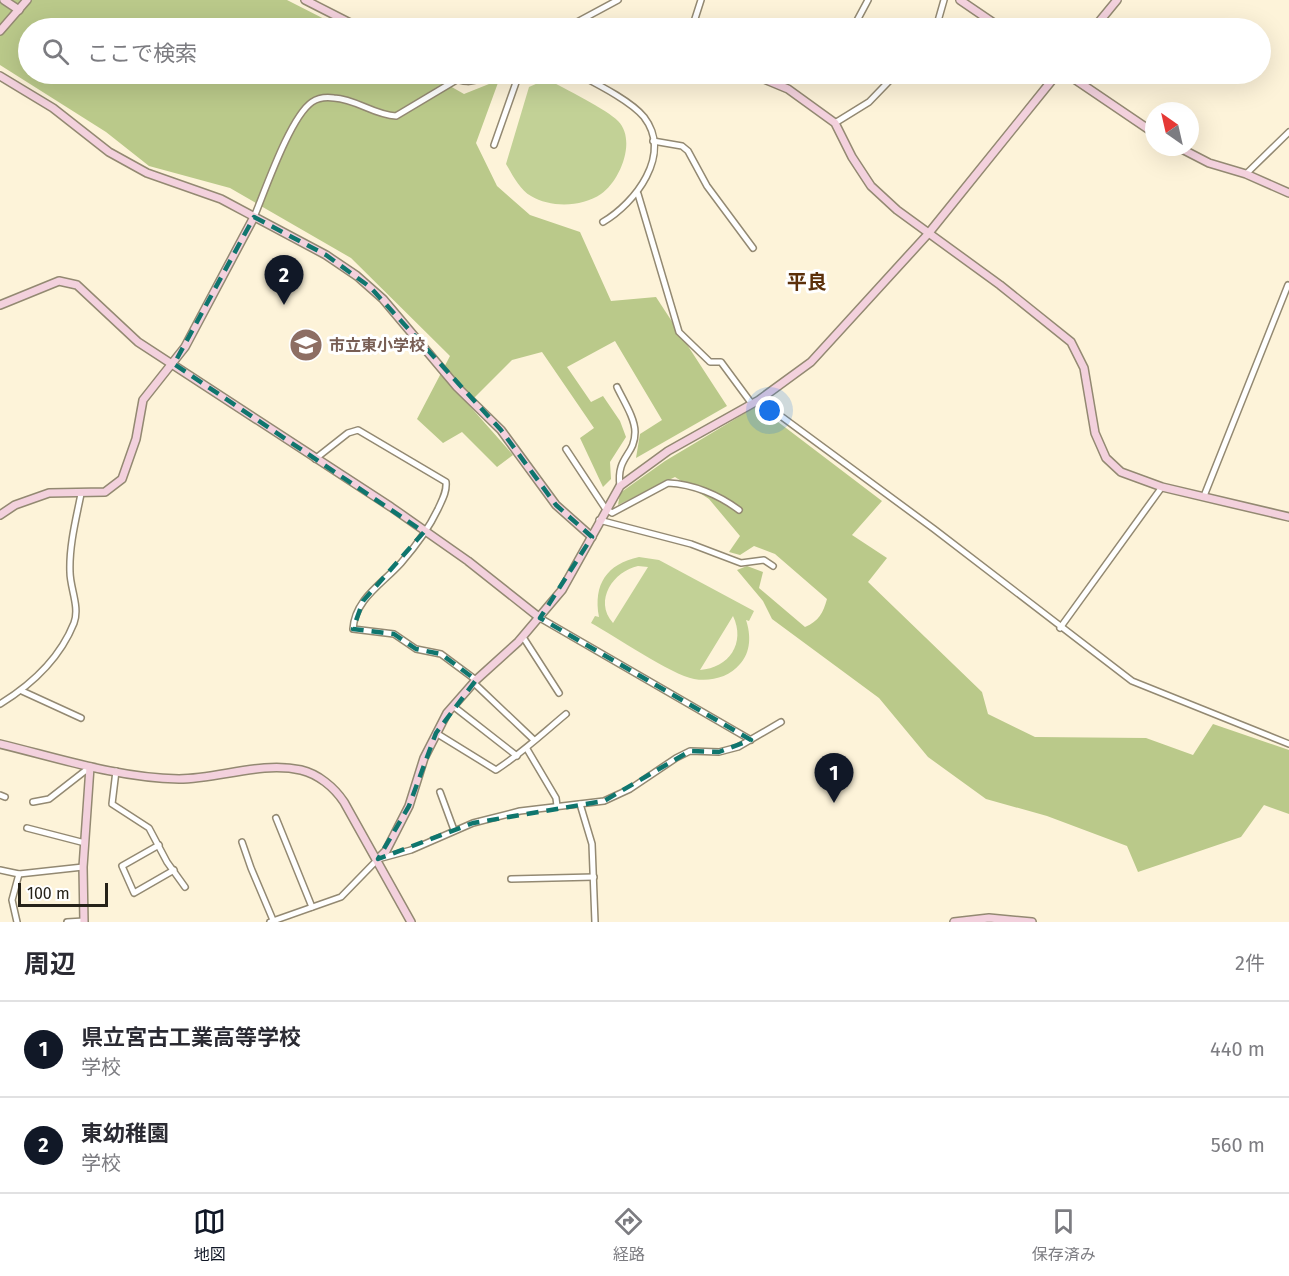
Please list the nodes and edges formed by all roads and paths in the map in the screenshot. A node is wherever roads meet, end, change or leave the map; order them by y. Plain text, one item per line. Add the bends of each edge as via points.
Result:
1 (4, 0) edge
2 (27, 0) edge
3 (305, 0) edge
4 (618, 0) edge
5 (701, 0) edge
6 (868, 0) edge
7 (944, 0) edge
8 (960, 0) edge
9 (1118, 0) edge
10 (18, 10) junction
11 (340, 18) edge
12 (585, 18) edge
13 (695, 18) edge
14 (858, 18) edge
15 (939, 18) edge
16 (986, 18) edge
17 (1103, 18) edge
18 (0, 31) edge
19 (0, 76) edge
20 (450, 84) edge
21 (515, 84) edge
22 (597, 84) edge
23 (776, 84) edge
24 (886, 84) edge
25 (1049, 84) edge
26 (1082, 84) edge
27 (836, 123) junction
28 (1145, 127) edge
29 (1289, 132) edge
30 (653, 141) junction
31 (494, 145) dead end
32 (1195, 156) edge
33 (1246, 174) junction
34 (1289, 193) edge
35 (638, 194) junction
36 (254, 217) junction
37 (603, 222) dead end
38 (928, 234) junction
39 (753, 248) dead end
40 (1288, 285) edge
41 (0, 305) edge
42 (174, 364) junction
43 (617, 387) dead end
44 (759, 400) junction
45 (752, 405) junction
46 (566, 449) dead end
47 (314, 459) junction
48 (620, 486) junction
49 (1162, 487) junction
50 (81, 494) junction
51 (1204, 496) junction
52 (605, 508) junction
53 (739, 510) dead end
54 (0, 515) edge
55 (1289, 518) edge
56 (599, 520) junction
57 (424, 532) junction
58 (592, 537) junction
59 (772, 566) dead end
60 (540, 618) junction
61 (1060, 628) junction
62 (523, 637) junction
63 (475, 682) junction
64 (22, 690) junction
65 (559, 693) dead end
66 (0, 704) edge
67 (453, 706) junction
68 (566, 714) dead end
69 (81, 718) dead end
70 (781, 722) dead end
71 (436, 734) junction
72 (534, 740) junction
73 (751, 740) junction
74 (0, 744) edge
75 (1289, 744) edge
76 (527, 749) junction
77 (517, 756) junction
78 (90, 767) junction
79 (116, 771) junction
80 (440, 792) dead end
81 (33, 802) dead end
82 (580, 804) junction
83 (557, 806) junction
84 (276, 818) dead end
85 (27, 828) dead end
86 (454, 830) junction
87 (242, 842) dead end
88 (85, 843) junction
89 (159, 845) junction
90 (378, 859) junction
91 (83, 867) junction
92 (0, 870) edge
93 (174, 870) junction
94 (19, 874) junction
95 (594, 877) junction
96 (511, 879) dead end
97 (185, 887) dead end
98 (312, 907) junction
99 (84, 921) edge
100 (272, 921) edge
101 (17, 922) edge
102 (67, 922) edge
103 (411, 922) edge
104 (595, 922) edge
105 (954, 922) edge
106 (1032, 922) edge

1 - 10 street
2 - 10 street
3 - 11 street
4 - 12 street
5 - 13 street
6 - 14 street
7 - 15 street
8 - 16 street
9 - 17 street
10 - 18 street
19 - 36 street via 53,108 130,164 221,199
20 - 36 street via 396,116 386,116 344,99 312,102 287,138
21 - 31 street
22 - 30 street via 640,112
23 - 27 street
24 - 27 street via 869,102
25 - 38 street
26 - 28 street
27 - 38 street via 871,186
29 - 33 street
30 - 35 street via 651,162
30 - 39 street via 682,146 688,151 707,186
32 - 33 street
33 - 34 street
35 - 37 street
35 - 45 street via 679,332 710,362 721,362
36 - 42 street
36 - 58 street via 326,255 370,287 501,430 556,505
38 - 44 street via 811,362
38 - 49 street via 1071,342 1084,368 1095,433 1106,458 1121,472
40 - 51 street
41 - 42 street via 58,281 77,285 138,342
42 - 47 street
42 - 50 street via 143,400 136,439 122,479 105,492
43 - 48 street via 635,432 633,446 618,470
44 - 45 street
44 - 61 street via 995,575
45 - 48 street via 668,451
46 - 52 street
47 - 57 street
47 - 57 street via 358,430 446,482 440,505
48 - 52 street
49 - 51 street
49 - 61 street
50 - 54 street via 50,493 15,505
50 - 64 street via 70,564 74,623 44,670
51 - 55 street
52 - 53 street via 619,512 668,483 711,493
52 - 56 street
56 - 58 street
56 - 59 street via 691,544 741,563 764,560
57 - 60 street
57 - 63 street via 400,564 363,601 353,630 394,634 416,649 441,654
58 - 60 street via 562,590
60 - 62 street
60 - 73 street
61 - 75 street via 1141,686
62 - 63 street
62 - 65 street
63 - 67 street
63 - 72 street
64 - 66 street
64 - 69 street
67 - 71 street
67 - 77 street
68 - 72 street
70 - 73 street
71 - 77 street via 496,770
71 - 90 street via 409,806
72 - 76 street
73 - 82 street via 718,752 690,751 630,789 604,801
74 - 78 street
76 - 77 street
76 - 83 street
78 - 79 street
78 - 81 street via 49,799
78 - 88 street
79 - 89 street via 112,804 149,828
79 - 90 street via 179,778 278,767 301,770 320,778 338,794
80 - 86 street
82 - 83 street
82 - 95 street via 592,844
83 - 86 street via 504,814
84 - 98 street
85 - 88 street
86 - 90 street via 411,850
87 - 100 street
88 - 91 street
89 - 93 street
89 - 93 street via 122,866 134,893
90 - 98 street via 341,897
90 - 103 street
91 - 94 street
91 - 99 street
92 - 94 street
93 - 97 street
94 - 101 street via 12,900
95 - 96 street
95 - 104 street
98 - 100 street
99 - 102 street
105 - 106 street via 989,918

